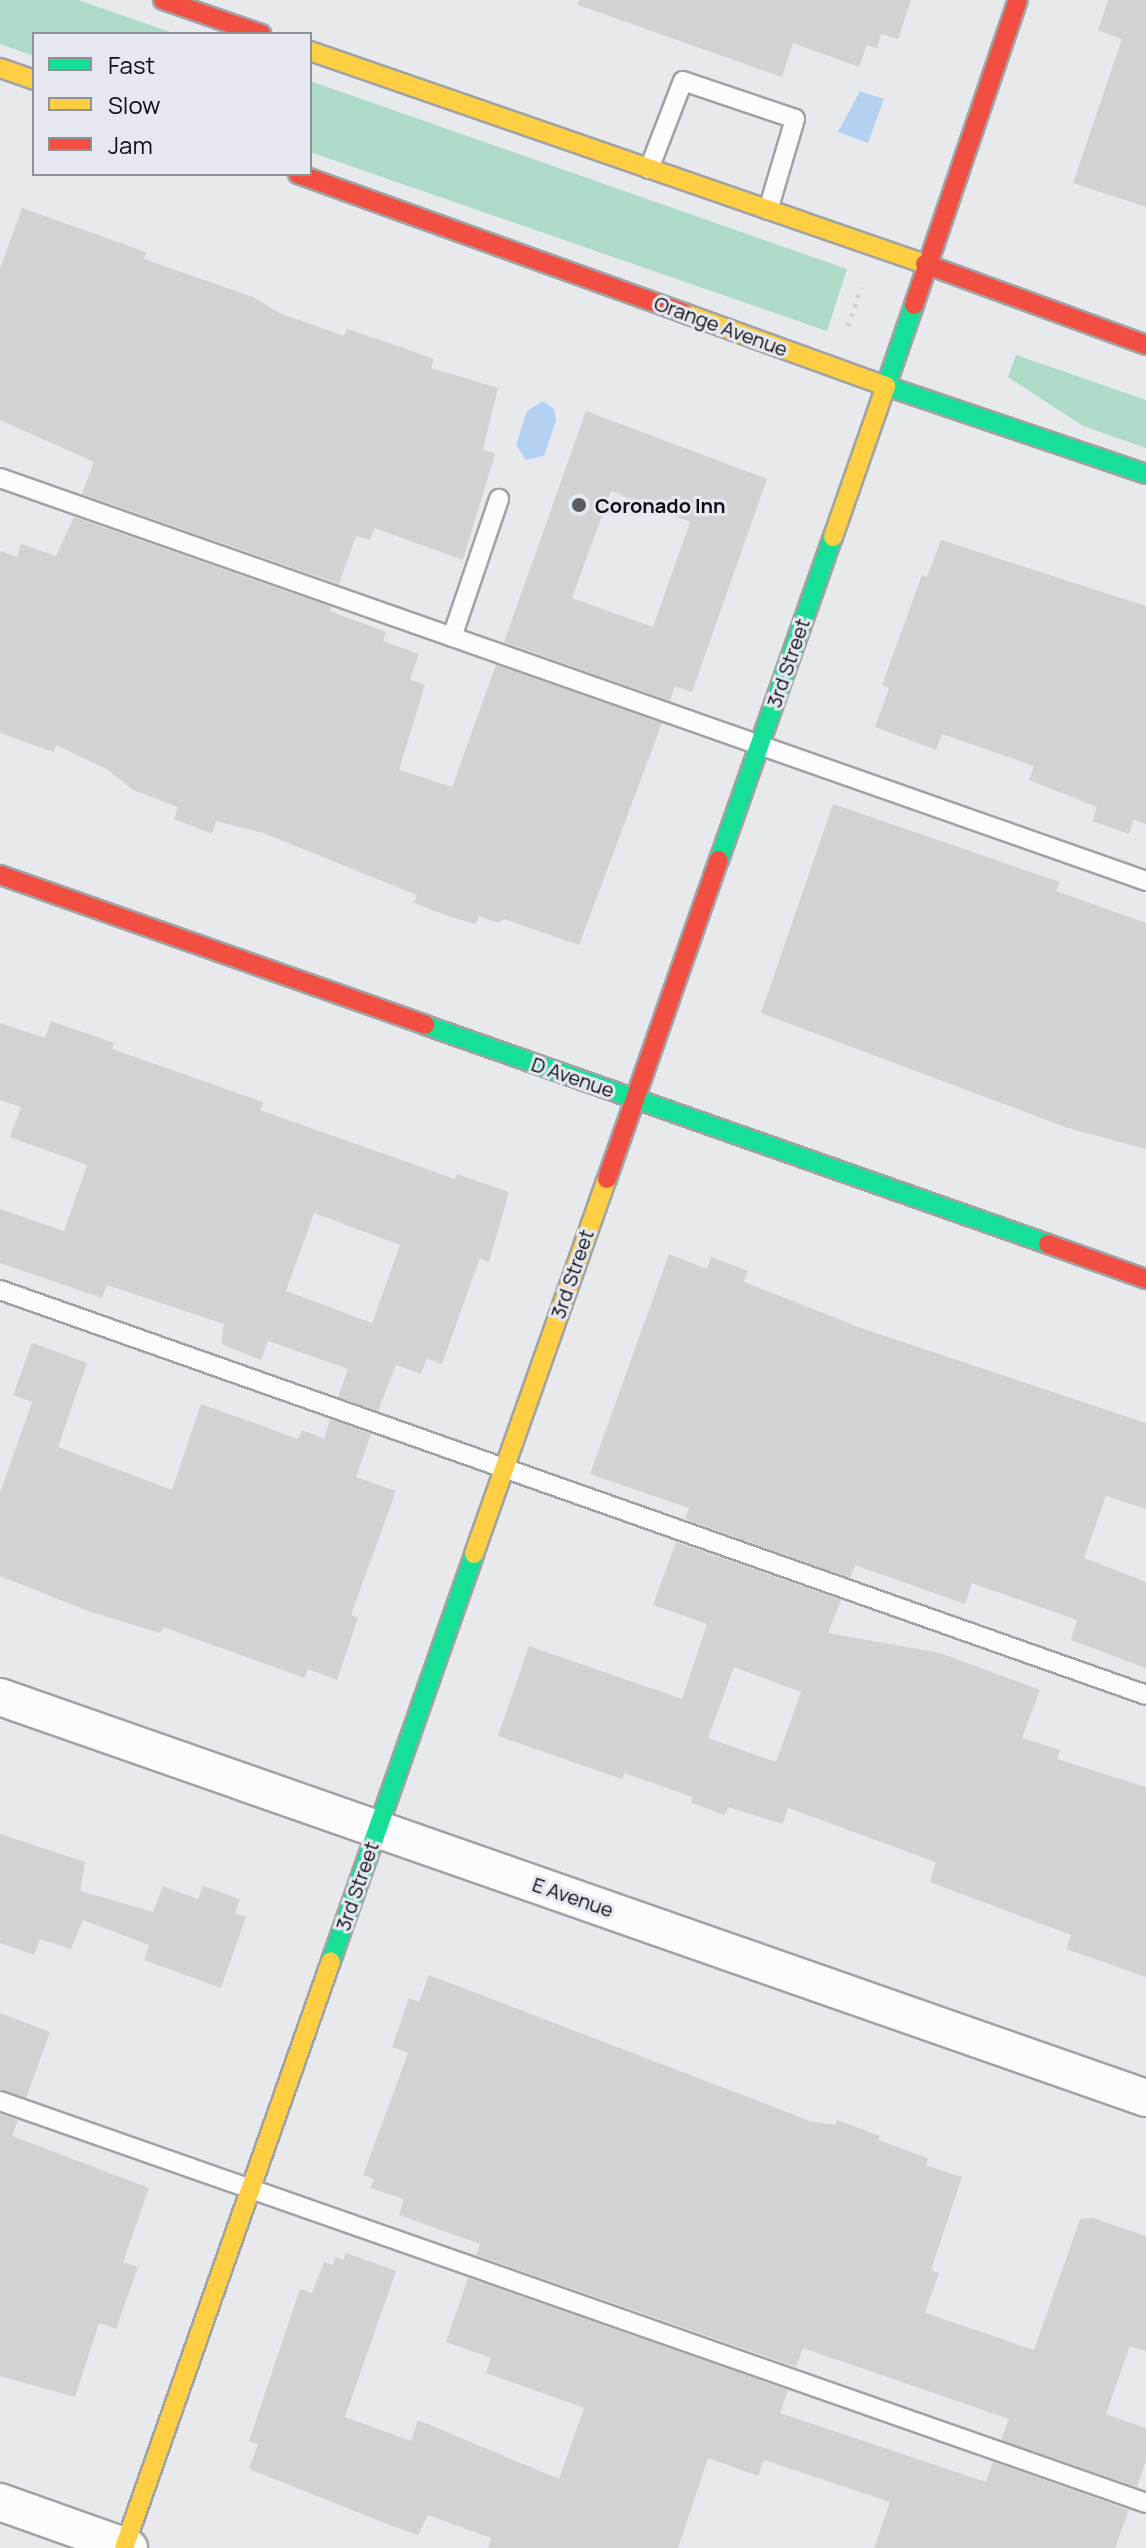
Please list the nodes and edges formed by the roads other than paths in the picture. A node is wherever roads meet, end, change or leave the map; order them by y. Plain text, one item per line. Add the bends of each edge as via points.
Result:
1 (163, 0) edge
2 (1018, 0) edge
3 (255, 32) edge
4 (312, 52) edge
5 (0, 68) edge
6 (32, 79) edge
7 (649, 169) junction
8 (304, 176) edge
9 (768, 210) junction
10 (925, 264) junction
11 (1146, 345) edge
12 (886, 386) junction
13 (1146, 474) edge
14 (0, 478) edge
15 (499, 499) dead end
16 (452, 637) junction
17 (759, 745) junction
18 (0, 875) edge
19 (1146, 881) edge
20 (634, 1098) junction
21 (1146, 1279) edge
22 (0, 1290) edge
23 (505, 1465) junction
24 (1146, 1695) edge
25 (0, 1697) edge
26 (377, 1829) junction
27 (1146, 2098) edge
28 (0, 2101) edge
29 (251, 2187) junction
30 (0, 2502) edge
31 (1146, 2503) edge
32 (126, 2548) edge

1 - 3 main road
2 - 10 main road, 3rd Street
4 - 7 main road
5 - 6 main road
7 - 9 main road
7 - 9 lane via 683,81 795,119
8 - 12 main road, Orange Avenue
9 - 10 main road
10 - 11 main road
10 - 12 main road, 3rd Street
12 - 13 main road, Orange Avenue
12 - 17 main road, 3rd Street
14 - 16 lane
15 - 16 lane
16 - 17 lane
17 - 19 lane
17 - 20 main road, 3rd Street
18 - 20 main road, D Avenue
20 - 21 main road, D Avenue
20 - 23 main road, 3rd Street
22 - 23 lane
23 - 24 lane
23 - 26 main road, 3rd Street
25 - 26 street, E Avenue
26 - 27 street, E Avenue
26 - 29 main road, 3rd Street
28 - 29 lane
29 - 31 lane
29 - 32 main road, 3rd Street
30 - 32 street

